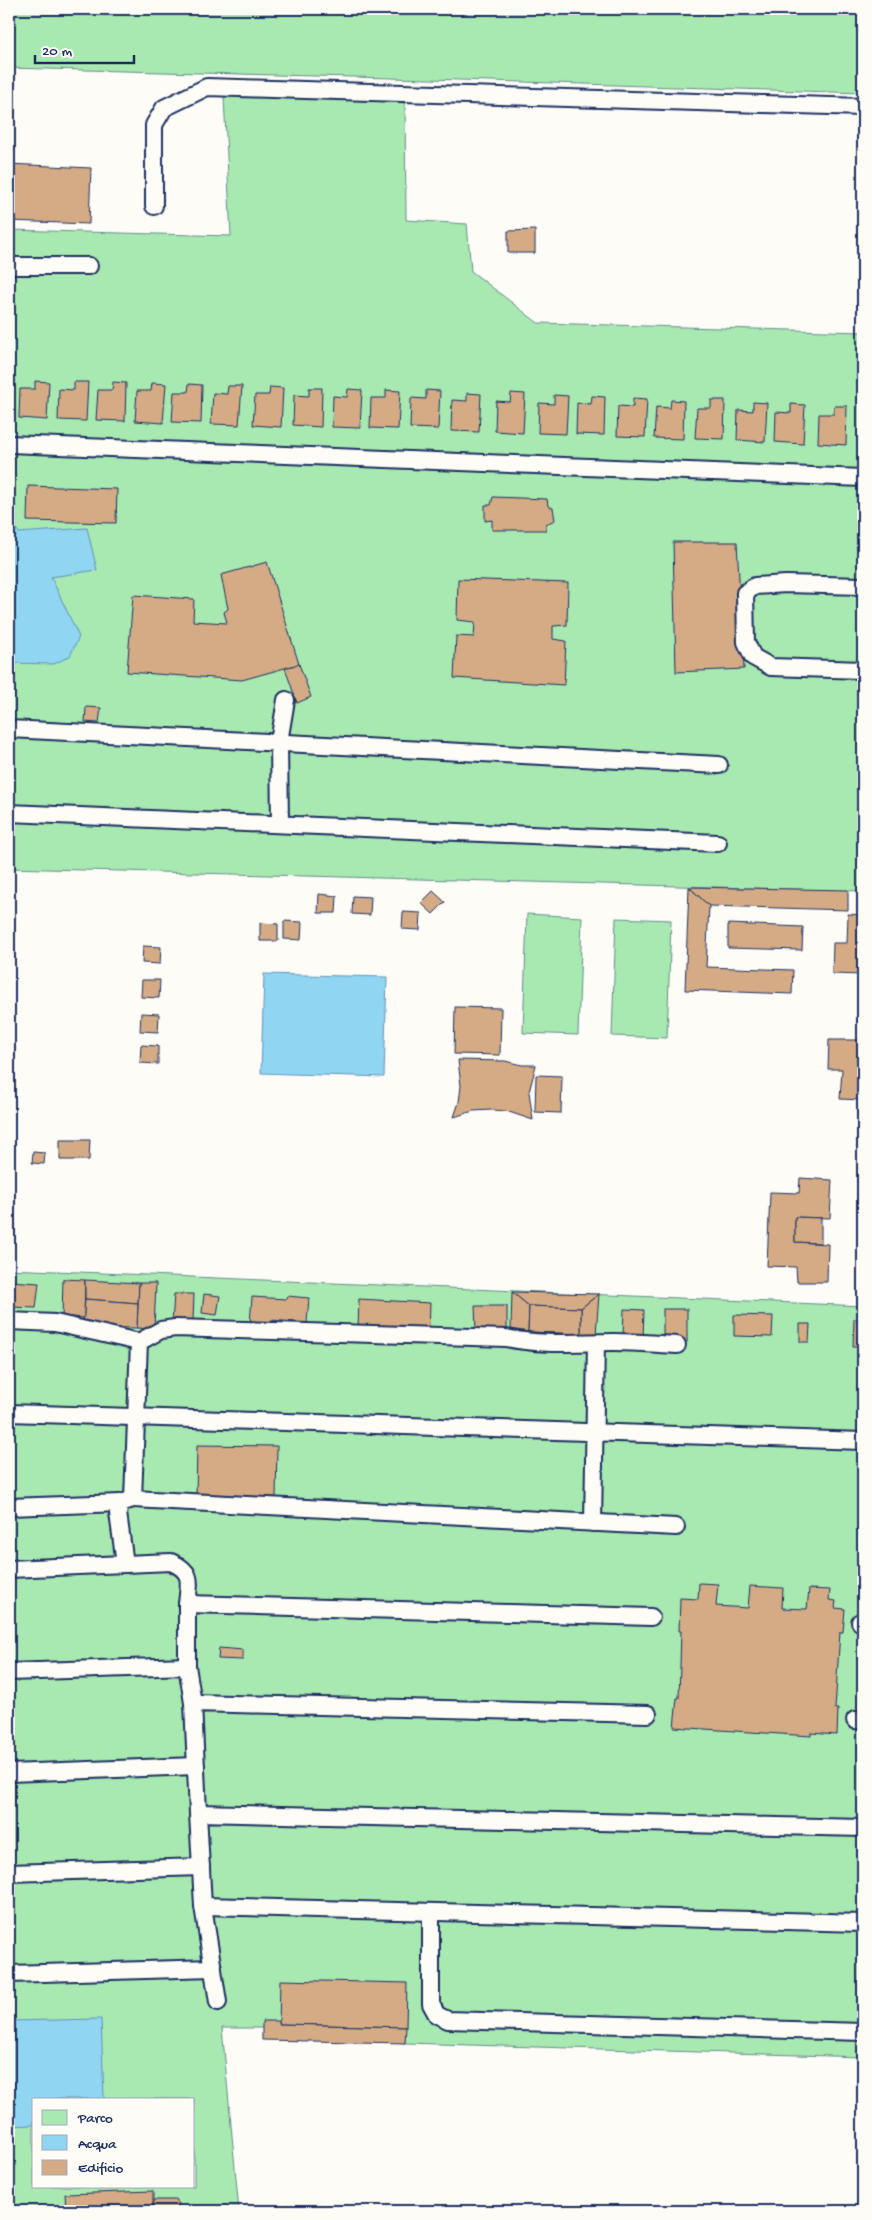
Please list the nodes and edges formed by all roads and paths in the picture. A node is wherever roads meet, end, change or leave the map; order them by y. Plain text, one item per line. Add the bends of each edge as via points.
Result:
1 (863, 107) edge
2 (154, 206) dead end
3 (9, 266) edge
4 (89, 266) dead end
5 (9, 444) edge
6 (863, 478) edge
7 (863, 586) edge
8 (863, 670) edge
9 (286, 700) dead end
10 (9, 729) edge
11 (279, 742) junction
12 (719, 765) dead end
13 (9, 813) edge
14 (280, 824) junction
15 (718, 843) dead end
16 (9, 1321) edge
17 (139, 1342) junction
18 (596, 1343) junction
19 (677, 1345) dead end
20 (9, 1412) edge
21 (136, 1418) junction
22 (595, 1432) junction
23 (863, 1441) edge
24 (127, 1501) junction
25 (9, 1507) edge
26 (593, 1523) junction
27 (676, 1527) dead end
28 (125, 1564) junction
29 (9, 1569) edge
30 (187, 1604) junction
31 (651, 1617) dead end
32 (187, 1666) junction
33 (9, 1672) edge
34 (193, 1703) junction
35 (648, 1714) dead end
36 (196, 1766) junction
37 (9, 1773) edge
38 (198, 1813) junction
39 (863, 1828) edge
40 (201, 1867) junction
41 (9, 1873) edge
42 (203, 1906) junction
43 (431, 1912) junction
44 (863, 1923) edge
45 (212, 1968) junction
46 (9, 1974) edge
47 (218, 2002) dead end
48 (863, 2032) edge

1 - 2 lane via 207,87 164,108 154,125
3 - 4 lane
5 - 6 lane
7 - 8 lane via 786,584 755,586 745,593 746,642 754,657 771,667
9 - 11 lane
10 - 11 lane
11 - 12 lane
11 - 14 lane
13 - 14 lane
14 - 15 lane
16 - 17 lane via 55,1323
17 - 18 lane via 160,1330 175,1328
17 - 21 lane
18 - 19 lane
18 - 22 lane
20 - 21 lane
21 - 22 lane
21 - 24 lane
22 - 23 lane
22 - 26 lane
24 - 25 lane
24 - 26 lane
24 - 28 lane via 118,1512
26 - 27 lane
28 - 29 lane
28 - 30 lane via 171,1562 184,1567 189,1580
30 - 31 lane
30 - 32 lane
32 - 33 lane
32 - 34 lane
34 - 35 lane
34 - 36 lane
36 - 37 lane
36 - 38 lane
38 - 39 lane
38 - 40 lane
40 - 41 lane
40 - 42 lane
42 - 43 lane
42 - 45 lane
43 - 44 lane
43 - 48 lane via 431,2004 437,2015 448,2020
45 - 46 lane
45 - 47 lane

